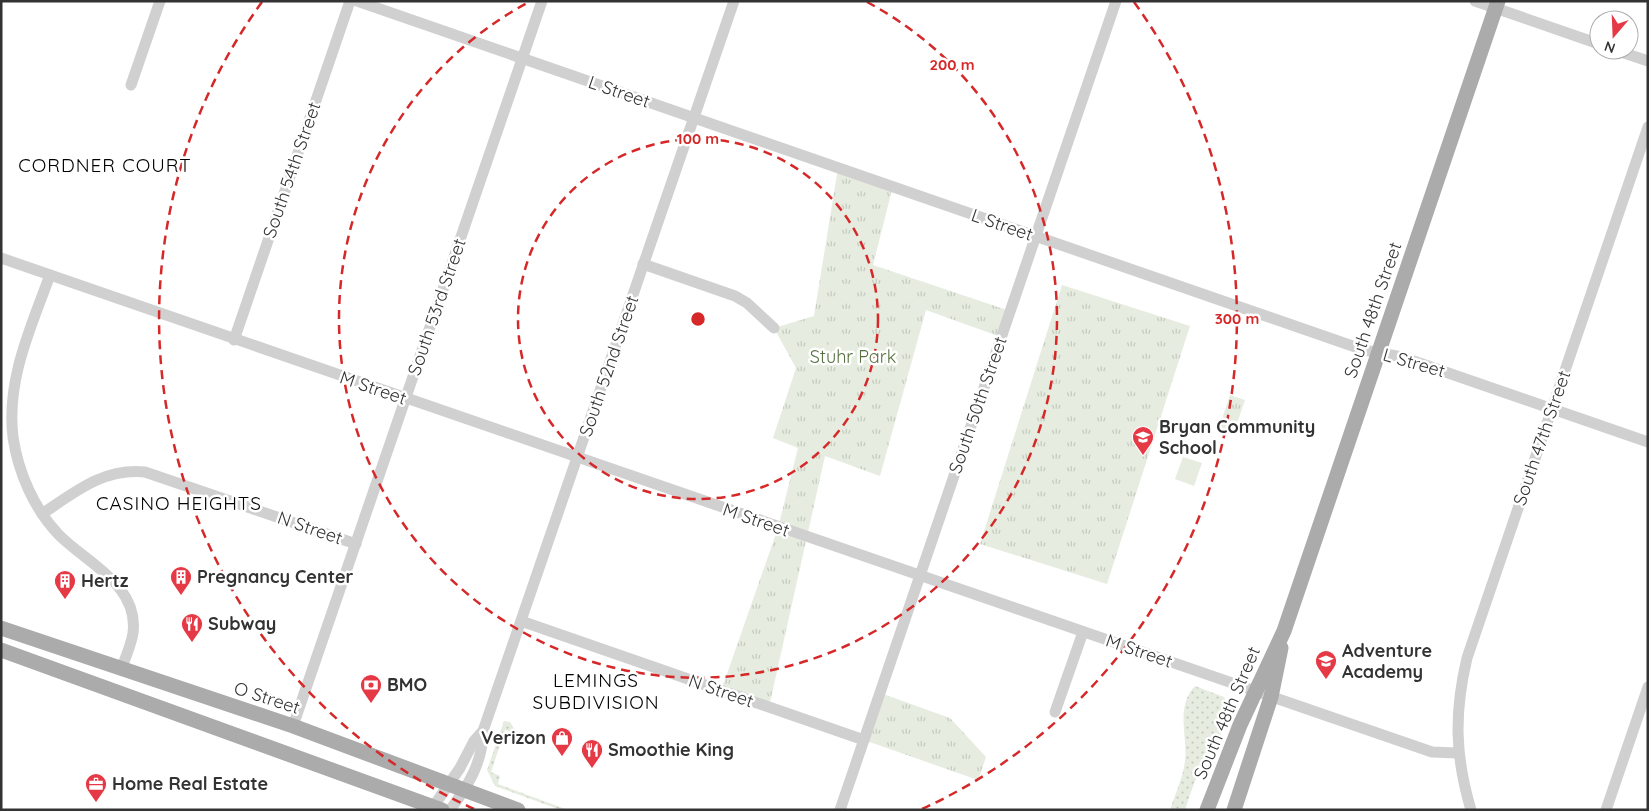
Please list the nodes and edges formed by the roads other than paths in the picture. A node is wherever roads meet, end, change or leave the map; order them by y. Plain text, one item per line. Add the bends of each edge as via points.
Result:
1 (160, 1) edge
2 (350, 1) edge
3 (357, 1) edge
4 (542, 1) edge
5 (734, 1) edge
6 (1116, 1) edge
7 (1474, 1) edge
8 (1497, 5) edge
9 (1589, 40) edge
10 (523, 58) junction
11 (131, 85) dead end
12 (694, 117) junction
13 (1648, 127) edge
14 (1036, 236) junction
15 (1, 258) edge
16 (644, 264) junction
17 (50, 275) junction
18 (774, 328) dead end
19 (234, 340) junction
20 (1379, 353) junction
21 (406, 399) junction
22 (1552, 409) junction
23 (1648, 442) edge
24 (577, 459) junction
25 (42, 514) junction
26 (356, 544) junction
27 (920, 576) junction
28 (521, 621) junction
29 (1, 628) edge
30 (1284, 631) junction
31 (1083, 632) junction
32 (1, 650) edge
33 (121, 670) junction
34 (1648, 687) edge
35 (1255, 691) junction
36 (1271, 697) junction
37 (1055, 712) dead end
38 (293, 726) junction
39 (483, 731) junction
40 (864, 740) junction
41 (1458, 753) junction
42 (448, 784) junction
43 (465, 790) junction
44 (435, 809) edge
45 (450, 810) edge
46 (518, 810) edge
47 (840, 810) edge
48 (1207, 810) edge
49 (1234, 810) edge
50 (1471, 810) edge
51 (1606, 810) edge

1 - 11 street
2 - 19 street, South 54th Street
3 - 10 street, L Street
4 - 10 street, South 53rd Street
5 - 12 street, South 52nd Street
6 - 14 street, South 50th Street
7 - 8 street
8 - 9 street
8 - 20 main road, South 48th Street
10 - 12 street, L Street
10 - 21 street, South 53rd Street
12 - 14 street, L Street
12 - 16 street, South 52nd Street
13 - 22 street, South 47th Street
14 - 20 street, L Street
14 - 27 street, South 50th Street
15 - 17 street, M Street
16 - 18 street via 735,296 748,303
16 - 24 street, South 52nd Street
17 - 19 street, M Street
17 - 25 street via 20,358 12,403 12,431 18,460
19 - 21 street, M Street
20 - 22 street, L Street via 1402,357
20 - 30 main road, South 48th Street
21 - 24 street, M Street
21 - 26 street, South 53rd Street
22 - 23 street, L Street
22 - 41 street, South 47th Street via 1467,658 1458,704
24 - 27 street, M Street
24 - 28 street, South 52nd Street
25 - 26 street, N Street via 97,478 124,471 145,472
25 - 33 street via 59,535 110,578 129,602 133,627
26 - 38 street, South 53rd Street
27 - 31 street, M Street
27 - 40 street, South 50th Street
28 - 39 street, South 52nd Street
28 - 40 street, N Street
29 - 33 main road, O Street
30 - 35 main road, South 48th Street
30 - 36 main road, South 48th Street
31 - 35 street, M Street
31 - 37 street
32 - 44 main road
33 - 38 main road, O Street
34 - 51 street
35 - 36 street, M Street
35 - 48 main road, South 48th Street
36 - 41 street, M Street via 1432,752
36 - 49 main road, South 48th Street
38 - 42 main road, O Street
39 - 42 street, South 52nd Street
39 - 43 street, South 52nd Street via 480,757
40 - 47 street, South 50th Street
41 - 50 street
42 - 43 main road, O Street
42 - 44 street, South 52nd Street
43 - 45 street, South 52nd Street
43 - 46 main road, O Street

